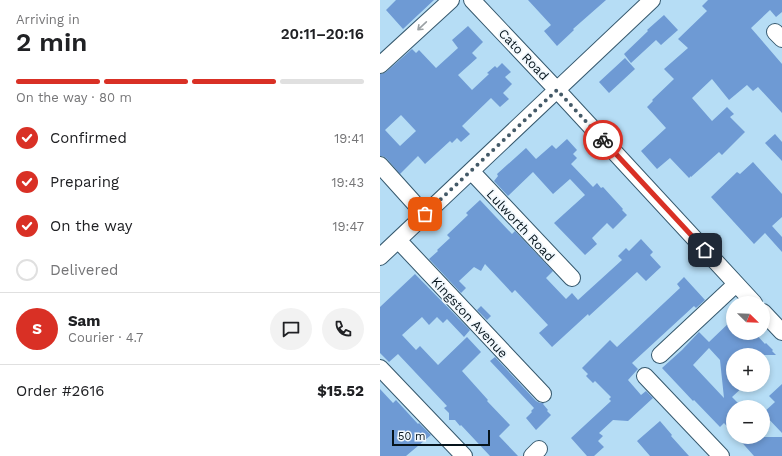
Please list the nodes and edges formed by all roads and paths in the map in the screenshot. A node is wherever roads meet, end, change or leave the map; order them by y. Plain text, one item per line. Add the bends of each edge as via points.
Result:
1 (451, 0) edge
2 (476, 1) edge
3 (647, 2) edge
4 (380, 64) edge
5 (557, 90) junction
6 (380, 164) edge
7 (471, 171) junction
8 (425, 214) junction
9 (398, 240) junction
10 (380, 257) edge
11 (572, 278) dead end
12 (736, 284) junction
13 (747, 296) edge
14 (770, 319) edge
15 (782, 332) edge
16 (660, 355) dead end
17 (380, 368) edge
18 (645, 376) dead end
19 (543, 394) dead end
20 (464, 456) edge
21 (721, 456) edge

1 -> 4 street
2 - 5 street, Cato Road
3 - 5 street
5 - 7 street
5 - 12 street, Cato Road
6 - 8 street
7 - 8 street
7 - 11 street, Lulworth Road
8 - 9 street
9 - 10 street
9 - 19 street, Kingston Avenue
12 - 13 street, Cato Road
12 - 16 street
14 - 15 street
17 - 20 street
18 - 21 street

